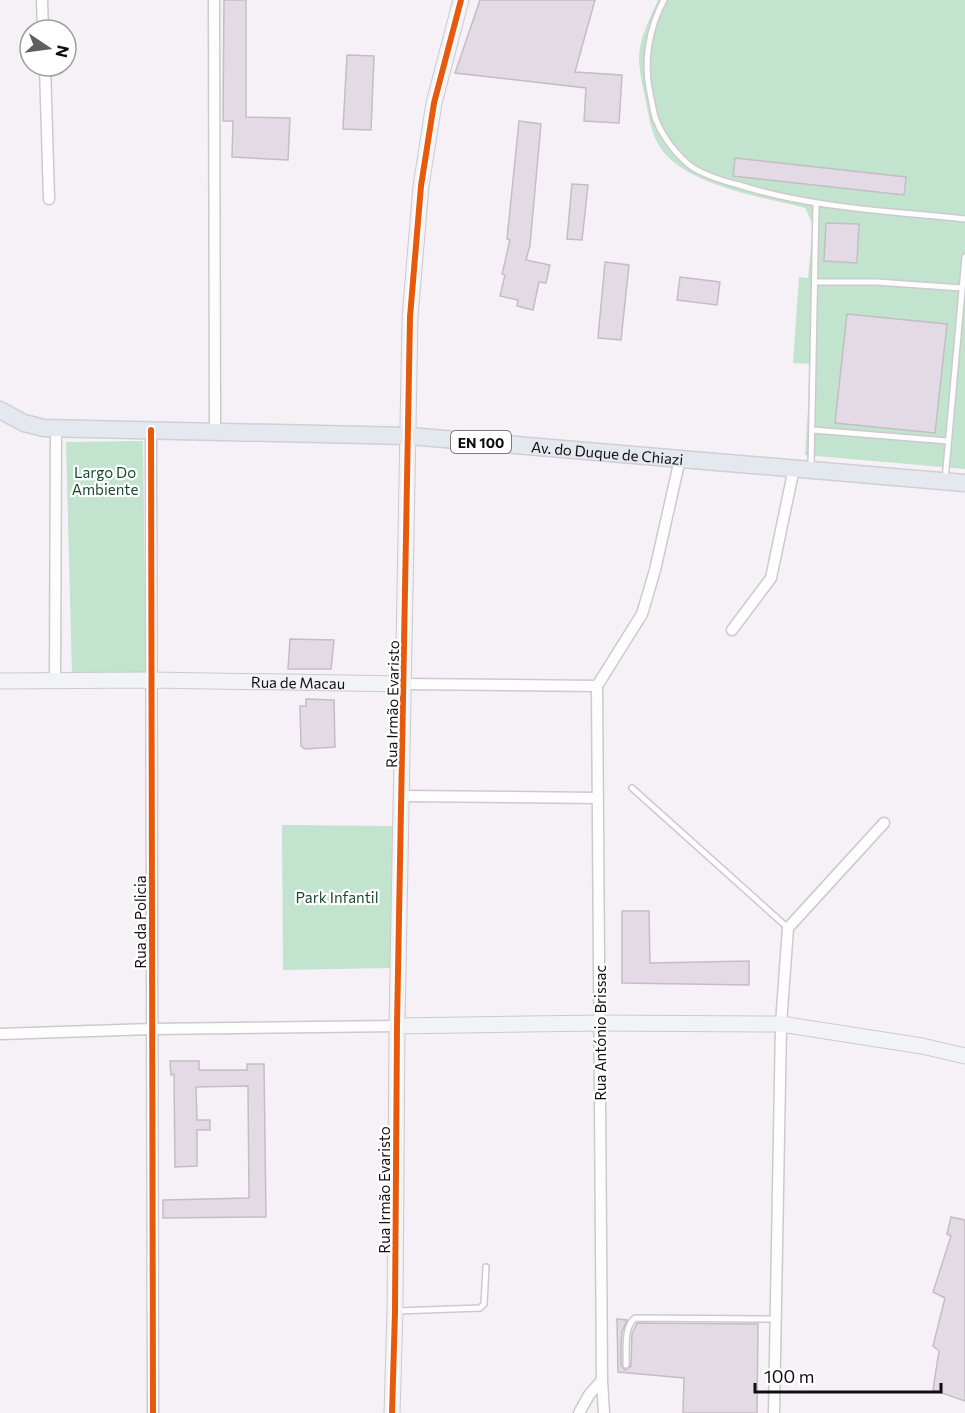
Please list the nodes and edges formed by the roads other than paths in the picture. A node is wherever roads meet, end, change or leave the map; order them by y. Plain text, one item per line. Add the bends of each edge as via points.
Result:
1 (42, 0) edge
2 (214, 0) edge
3 (461, 0) edge
4 (664, 0) edge
5 (43, 18) edge
6 (45, 78) edge
7 (50, 199) dead end
8 (816, 204) junction
9 (965, 219) edge
10 (965, 257) edge
11 (815, 282) junction
12 (962, 288) junction
13 (0, 410) edge
14 (56, 428) junction
15 (151, 430) junction
16 (813, 430) junction
17 (215, 432) junction
18 (409, 436) junction
19 (948, 441) junction
20 (680, 459) junction
21 (794, 468) junction
22 (811, 470) junction
23 (945, 481) junction
24 (965, 483) edge
25 (732, 630) dead end
26 (152, 680) junction
27 (0, 681) edge
28 (56, 682) junction
29 (404, 684) junction
30 (597, 686) junction
31 (632, 788) dead end
32 (402, 796) junction
33 (598, 798) junction
34 (884, 823) dead end
35 (788, 928) junction
36 (601, 1023) junction
37 (781, 1024) junction
38 (397, 1026) junction
39 (152, 1029) junction
40 (0, 1034) edge
41 (965, 1056) edge
42 (486, 1267) dead end
43 (395, 1311) junction
44 (776, 1319) junction
45 (627, 1365) dead end
46 (602, 1380) junction
47 (153, 1413) edge
48 (392, 1413) edge
49 (579, 1413) edge
50 (604, 1413) edge
51 (774, 1413) edge

1 - 5 street
2 - 17 street
3 - 18 street, Rua Irmão Evaristo via 434,103 421,186 410,317
4 - 8 lane via 651,35 648,85 656,120 671,146 692,167 714,178
6 - 7 street
8 - 9 lane
8 - 11 lane
10 - 12 lane
11 - 12 lane
11 - 16 lane
12 - 19 lane
13 - 14 main road, Av. do Duque de Chiazi / EN 100 via 24,423
14 - 15 main road, Av. do Duque de Chiazi / EN 100
14 - 28 street
15 - 17 main road, Av. do Duque de Chiazi / EN 100
15 - 26 street, Rua da Policia
16 - 19 lane
16 - 22 lane
17 - 18 main road, Av. do Duque de Chiazi / EN 100
18 - 20 main road, Av. do Duque de Chiazi / EN 100
18 - 29 street, Rua Irmão Evaristo
19 - 23 lane
20 - 21 main road, Av. do Duque de Chiazi / EN 100
20 - 30 street via 642,614
21 - 22 main road, Av. do Duque de Chiazi / EN 100
21 - 25 street via 771,578
22 - 23 main road, Av. do Duque de Chiazi / EN 100
23 - 24 main road, Av. do Duque de Chiazi / EN 100
26 - 28 street, Rua de Macau
26 - 29 street, Rua de Macau
26 - 39 street, Rua da Policia
27 - 28 street, Rua de Macau
29 - 30 street, Rua de Macau
29 - 32 street, Rua Irmão Evaristo
30 - 33 street, Rua António Brissac
31 - 35 lane
32 - 33 street
32 - 38 street, Rua Irmão Evaristo
33 - 36 street, Rua António Brissac
34 - 35 street
35 - 37 street
36 - 37 street
36 - 38 street
36 - 46 street, Rua António Brissac
37 - 41 street
37 - 44 street
38 - 39 street
38 - 43 street, Rua Irmão Evaristo
39 - 40 street
39 - 47 street, Rua da Policia
42 - 43 lane via 484,1304 480,1308
43 - 48 street, Rua Irmão Evaristo
44 - 45 lane via 635,1318 627,1329
44 - 51 street
46 - 49 street
46 - 50 street, Rua António Brissac

